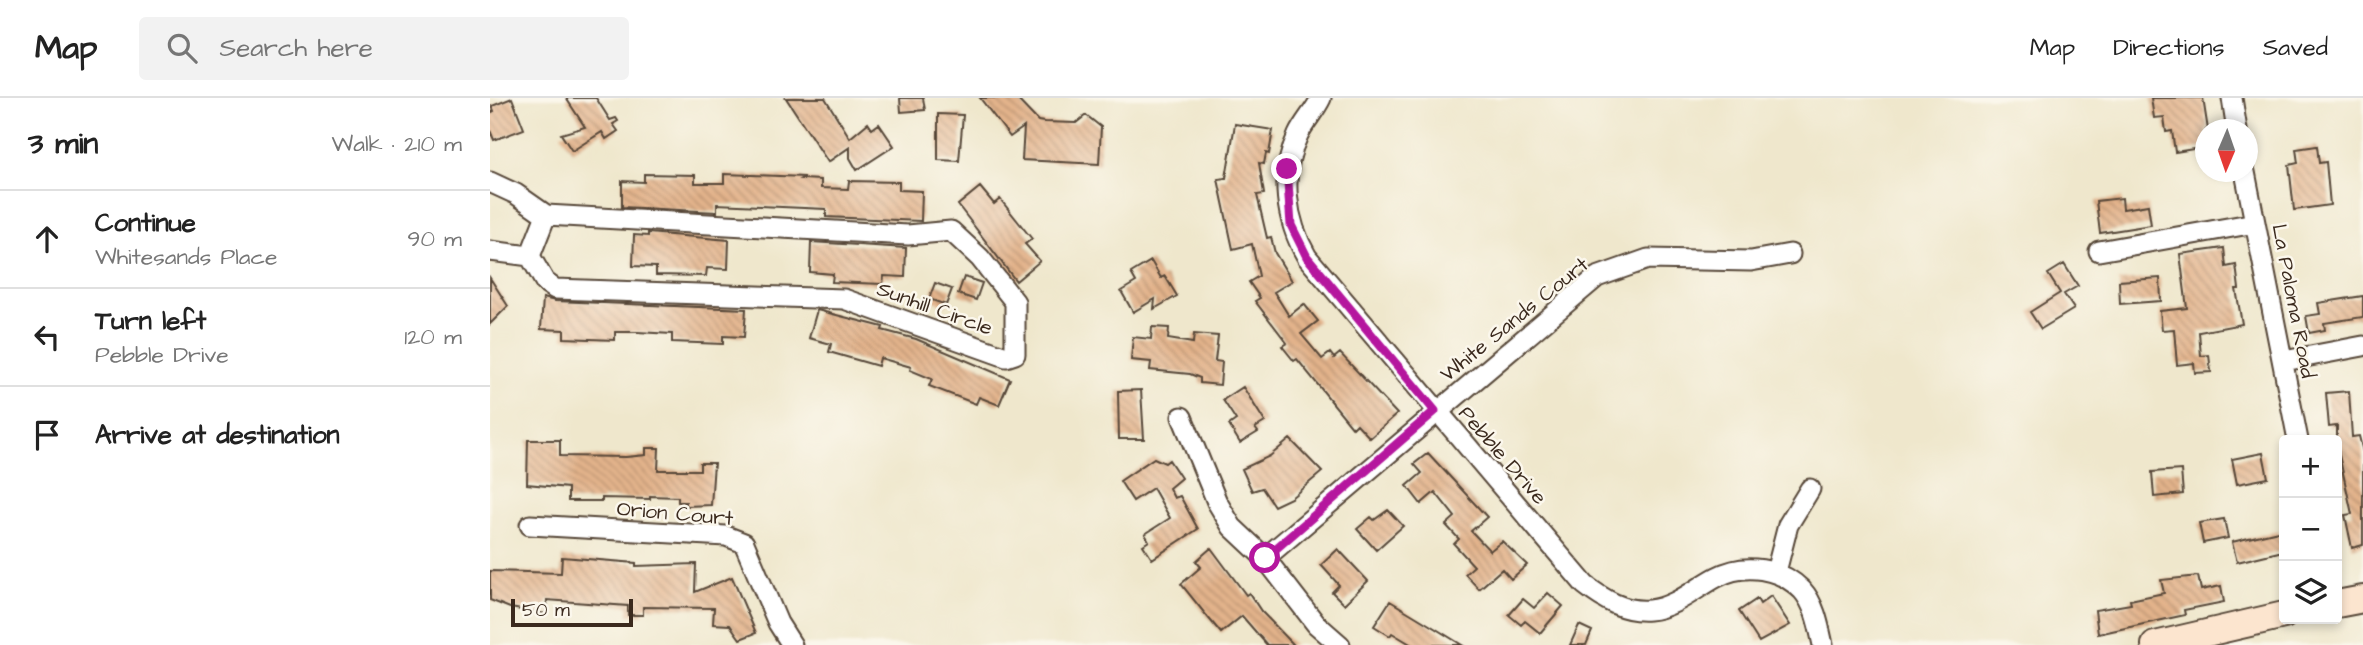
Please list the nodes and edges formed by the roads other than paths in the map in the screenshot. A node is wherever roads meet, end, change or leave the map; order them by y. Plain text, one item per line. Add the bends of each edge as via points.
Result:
1 (1321, 98) edge
2 (2231, 98) edge
3 (2235, 119) edge
4 (490, 181) edge
5 (2247, 182) edge
6 (546, 215) junction
7 (2255, 223) junction
8 (490, 251) edge
9 (2099, 251) dead end
10 (1790, 254) dead end
11 (530, 256) junction
12 (2363, 346) edge
13 (2284, 362) junction
14 (1435, 411) junction
15 (1182, 417) dead end
16 (2297, 435) edge
17 (1810, 489) dead end
18 (530, 525) dead end
19 (1265, 558) junction
20 (1776, 572) junction
21 (2363, 599) edge
22 (2342, 603) edge
23 (2279, 616) edge
24 (792, 645) edge
25 (1340, 645) edge
26 (1823, 645) edge
27 (2155, 645) edge

1 - 14 street, Pebble Drive via 1298,134 1287,169 1291,225 1307,257
2 - 3 street
4 - 6 street
5 - 7 street, La Paloma Road
6 - 11 street
6 - 11 street, Sunhill Circle via 908,235 951,231 1015,302 1015,354 1006,357 844,299 555,289 545,282
7 - 9 street
7 - 13 street, La Paloma Road
8 - 11 street
10 - 14 street, White Sands Court via 1751,261 1648,259 1597,277
12 - 13 street
13 - 16 street, La Paloma Road
14 - 19 street, White Sands Court
14 - 20 street, Pebble Drive via 1586,585 1615,605 1652,610 1720,575 1746,569
15 - 19 street via 1216,502 1232,527
17 - 20 street via 1788,525
18 - 24 street, Orion Court via 726,536 744,542
19 - 25 street via 1316,624
20 - 26 street via 1803,591 1817,618
21 - 22 street
23 - 27 street

